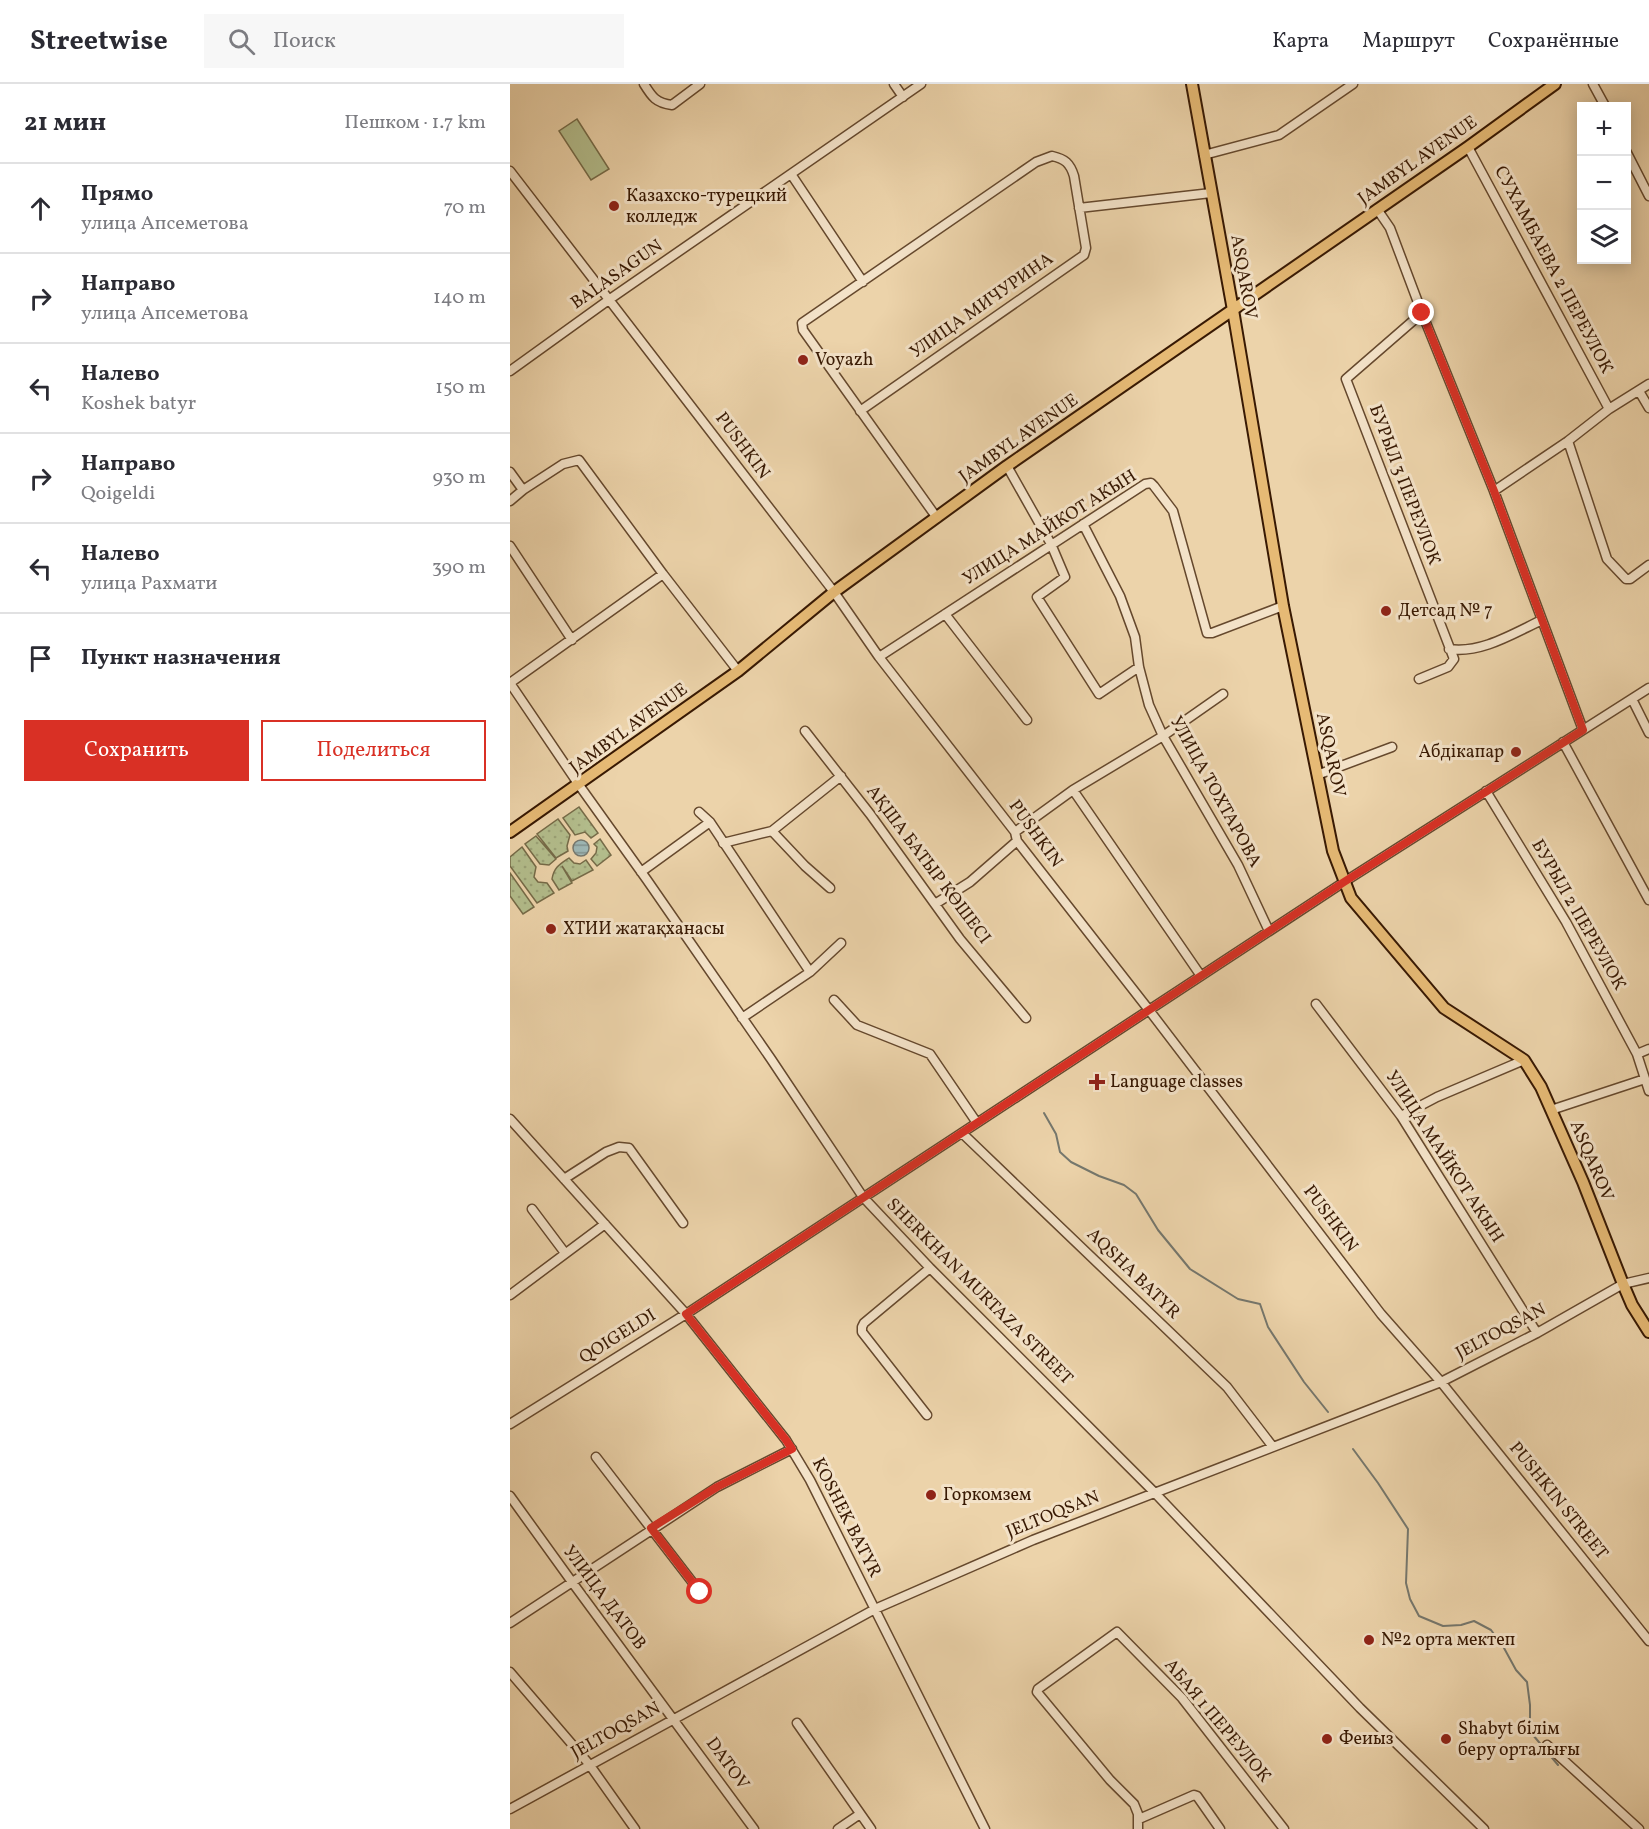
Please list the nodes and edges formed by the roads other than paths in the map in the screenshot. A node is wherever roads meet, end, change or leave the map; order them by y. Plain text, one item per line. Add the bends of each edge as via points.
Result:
1 (644, 84) edge
2 (700, 84) edge
3 (894, 84) edge
4 (921, 84) edge
5 (1192, 84) edge
6 (1353, 84) edge
7 (1555, 84) edge
8 (1593, 84) edge
9 (903, 97) junction
10 (1603, 102) edge
11 (1468, 147) junction
12 (1204, 155) junction
13 (1629, 156) edge
14 (510, 171) edge
15 (791, 174) junction
16 (1211, 193) junction
17 (1649, 196) edge
18 (1079, 208) junction
19 (1377, 209) junction
20 (862, 282) junction
21 (610, 299) junction
22 (1233, 310) junction
23 (1422, 313) junction
24 (510, 371) edge
25 (1649, 384) edge
26 (1639, 391) junction
27 (1649, 408) edge
28 (1610, 409) junction
29 (860, 411) junction
30 (1568, 441) junction
31 (1007, 466) junction
32 (510, 472) edge
33 (523, 490) junction
34 (1494, 491) junction
35 (510, 501) edge
36 (937, 518) junction
37 (1083, 524) junction
38 (1051, 544) junction
39 (510, 546) edge
40 (1649, 565) edge
41 (663, 574) junction
42 (834, 592) junction
43 (1283, 606) junction
44 (945, 614) junction
45 (1542, 620) junction
46 (572, 640) junction
47 (1449, 648) junction
48 (879, 657) junction
49 (1140, 667) junction
50 (738, 671) junction
51 (1419, 679) dead end
52 (510, 683) edge
53 (1649, 688) edge
54 (1223, 694) dead end
55 (1632, 699) junction
56 (1027, 720) dead end
57 (1583, 730) junction
58 (805, 731) dead end
59 (1649, 733) edge
60 (1163, 736) junction
61 (1563, 742) junction
62 (1392, 747) dead end
63 (1317, 775) junction
64 (840, 776) junction
65 (579, 785) junction
66 (1073, 790) junction
67 (1486, 791) junction
68 (699, 812) dead end
69 (710, 822) junction
70 (772, 831) junction
71 (510, 832) edge
72 (1016, 837) junction
73 (723, 843) junction
74 (641, 872) junction
75 (1344, 882) junction
76 (830, 888) dead end
77 (1649, 900) edge
78 (935, 904) junction
79 (1269, 930) junction
80 (841, 943) dead end
81 (810, 972) junction
82 (1201, 976) junction
83 (834, 1000) dead end
84 (1316, 1004) dead end
85 (1149, 1010) junction
86 (742, 1018) junction
87 (1026, 1018) dead end
88 (1649, 1049) edge
89 (1637, 1054) junction
90 (1524, 1060) junction
91 (1645, 1079) junction
92 (1649, 1091) edge
93 (1551, 1110) junction
94 (1401, 1116) junction
95 (977, 1123) junction
96 (512, 1124) edge
97 (962, 1133) junction
98 (564, 1179) junction
99 (863, 1197) junction
100 (532, 1209) dead end
101 (683, 1223) dead end
102 (605, 1224) junction
103 (565, 1253) junction
104 (930, 1268) junction
105 (1649, 1278) edge
106 (1623, 1284) junction
107 (510, 1294) edge
108 (686, 1314) junction
109 (1649, 1332) edge
110 (1537, 1333) junction
111 (1441, 1382) junction
112 (927, 1415) dead end
113 (510, 1424) edge
114 (1273, 1447) junction
115 (792, 1449) junction
116 (596, 1457) dead end
117 (1155, 1492) junction
118 (510, 1496) edge
119 (651, 1528) junction
120 (572, 1582) junction
121 (700, 1592) dead end
122 (875, 1609) junction
123 (510, 1623) edge
124 (1649, 1641) edge
125 (510, 1672) edge
126 (674, 1718) junction
127 (797, 1723) dead end
128 (1547, 1745) dead end
129 (589, 1764) junction
130 (510, 1809) edge
131 (860, 1814) junction
132 (1138, 1824) edge
133 (635, 1829) edge
134 (754, 1829) edge
135 (838, 1829) edge
136 (871, 1829) edge
137 (986, 1829) edge
138 (1220, 1829) edge
139 (1284, 1829) edge
140 (1484, 1829) edge
141 (1639, 1829) edge

1 - 2 street via 654,100 672,105
3 - 9 street
4 - 9 street, BALASAGUN
5 - 12 main road, ASQAROV
6 - 12 street via 1278,135
7 - 11 main road, JAMBYL AVENUE
8 - 10 street
9 - 15 street, BALASAGUN
11 - 19 main road, JAMBYL AVENUE
11 - 28 street, СУХАМБАЕВА 2 ПЕРЕУЛОК
12 - 16 main road, ASQAROV
13 - 17 street
14 - 21 street, PUSHKIN
15 - 20 street
15 - 21 street, BALASAGUN
16 - 18 street
16 - 22 main road, ASQAROV
18 - 20 street, УЛИЦА МИЧУРИНА via 1071,166 1061,158 1042,159
18 - 29 street, УЛИЦА МИЧУРИНА via 1086,248 1081,257
19 - 22 main road, JAMBYL AVENUE
19 - 23 street via 1390,228
20 - 29 street, УЛИЦА МИЧУРИНА via 801,326
21 - 24 street, BALASAGUN
21 - 42 street, PUSHKIN
22 - 31 main road, JAMBYL AVENUE
22 - 43 main road, ASQAROV
23 - 34 street
23 - 47 street, БУРЫЛ 3 ПЕРЕУЛОК via 1346,381
25 - 26 street
26 - 27 street
26 - 28 street
28 - 30 street
29 - 36 street, УЛИЦА МИЧУРИНА
30 - 34 street
30 - 40 street via 1607,559 1626,579
31 - 36 main road, JAMBYL AVENUE
31 - 38 street
32 - 33 street
33 - 35 street
33 - 41 street via 563,464 579,460
34 - 45 street
36 - 42 main road, JAMBYL AVENUE
37 - 38 street, УЛИЦА МАЙКОТ АКЫН
37 - 43 street, УЛИЦА МАЙКОТ АКЫН via 1151,483 1173,512 1207,633
37 - 49 street, УЛИЦА ТОХТАРОВА via 1120,596 1136,638
38 - 44 street, УЛИЦА МАЙКОТ АКЫН
38 - 49 street via 1065,578 1037,597 1100,694
39 - 46 street
41 - 46 street
41 - 50 street
42 - 48 street, PUSHKIN
42 - 50 main road, JAMBYL AVENUE
43 - 63 main road, ASQAROV
44 - 48 street, УЛИЦА МАЙКОТ АКЫН
44 - 56 street
45 - 47 street via 1487,644 1461,650
45 - 57 street
46 - 52 street
47 - 51 street via 1452,663
48 - 72 street, PUSHKIN
49 - 60 street, УЛИЦА ТОХТАРОВА via 1149,705
50 - 65 main road, JAMBYL AVENUE
52 - 65 street, SHERKHAN MURTAZA STREET
53 - 55 street, QOIGELDI
54 - 60 street
55 - 57 street, QOIGELDI
55 - 59 street
57 - 61 street, QOIGELDI
58 - 64 street, АҚША БАТЫР КӨШЕСІ
60 - 66 street
60 - 79 street, УЛИЦА ТОХТАРОВА via 1238,865
61 - 67 street, QOIGELDI
61 - 77 street
62 - 63 street
63 - 75 main road, ASQAROV via 1333,851
64 - 70 street
64 - 78 street, АҚША БАТЫР КӨШЕСІ
65 - 71 main road, JAMBYL AVENUE
65 - 74 street, SHERKHAN MURTAZA STREET
66 - 72 street
66 - 82 street
67 - 75 street, QOIGELDI
67 - 89 street, БУРЫЛ 2 ПЕРЕУЛОК via 1566,922
68 - 69 street
69 - 73 street
69 - 74 street
70 - 73 street
70 - 76 street
72 - 78 street via 970,882
72 - 85 street, PUSHKIN
73 - 81 street
74 - 86 street, SHERKHAN MURTAZA STREET
75 - 79 street, QOIGELDI
75 - 90 main road, ASQAROV via 1351,898 1444,1008
78 - 87 street, АҚША БАТЫР КӨШЕСІ
79 - 82 street, QOIGELDI
80 - 81 street
81 - 86 street
82 - 85 street, QOIGELDI
83 - 95 street via 857,1025 930,1054
84 - 94 street, УЛИЦА МАЙКОТ АКЫН
85 - 95 street, QOIGELDI
85 - 111 street, PUSHKIN via 1381,1314
86 - 99 street, SHERKHAN MURTAZA STREET
88 - 89 street
89 - 91 street, БУРЫЛ 2 ПЕРЕУЛОК
90 - 93 main road, ASQAROV
90 - 94 street
91 - 92 street, БУРЫЛ 2 ПЕРЕУЛОК
91 - 93 street
93 - 106 main road, ASQAROV
94 - 110 street, УЛИЦА МАЙКОТ АКЫН
95 - 97 street, QOIGELDI
96 - 98 street, KOSHEK BATYR
97 - 99 street, QOIGELDI
97 - 114 street, AQSHA BATYR via 1227,1387
98 - 101 street via 606,1152 629,1148
98 - 102 street, KOSHEK BATYR
99 - 104 street, SHERKHAN MURTAZA STREET
99 - 108 street, QOIGELDI
100 - 103 street
102 - 103 street
102 - 108 street, KOSHEK BATYR
103 - 107 street
104 - 112 street via 862,1327
104 - 117 street, SHERKHAN MURTAZA STREET
105 - 106 street, JELTOQSAN
106 - 109 main road, ASQAROV
106 - 110 street, JELTOQSAN
108 - 113 street, QOIGELDI
108 - 115 street, KOSHEK BATYR
110 - 111 street, JELTOQSAN
111 - 114 street, JELTOQSAN
111 - 124 street, PUSHKIN STREET
114 - 117 street, JELTOQSAN
115 - 119 street via 717,1487
115 - 122 street, KOSHEK BATYR
116 - 119 street
117 - 122 street, JELTOQSAN
117 - 140 street, SHERKHAN MURTAZA STREET via 1360,1708
118 - 120 street, УЛИЦА ДАТОВ
119 - 120 street
119 - 121 street
120 - 123 street
120 - 126 street, УЛИЦА ДАТОВ
122 - 126 street, JELTOQSAN
122 - 137 street, KOSHEK BATYR
125 - 129 street
126 - 129 street, JELTOQSAN
126 - 134 street, DATOV
127 - 131 street
128 - 141 street
129 - 130 street, JELTOQSAN
129 - 133 street
131 - 135 street
131 - 136 street
132 - 138 street via 1194,1795
132 - 139 street, АБАЯ 1 ПЕРЕУЛОК via 1134,1804 1037,1692 1115,1632 1182,1698

